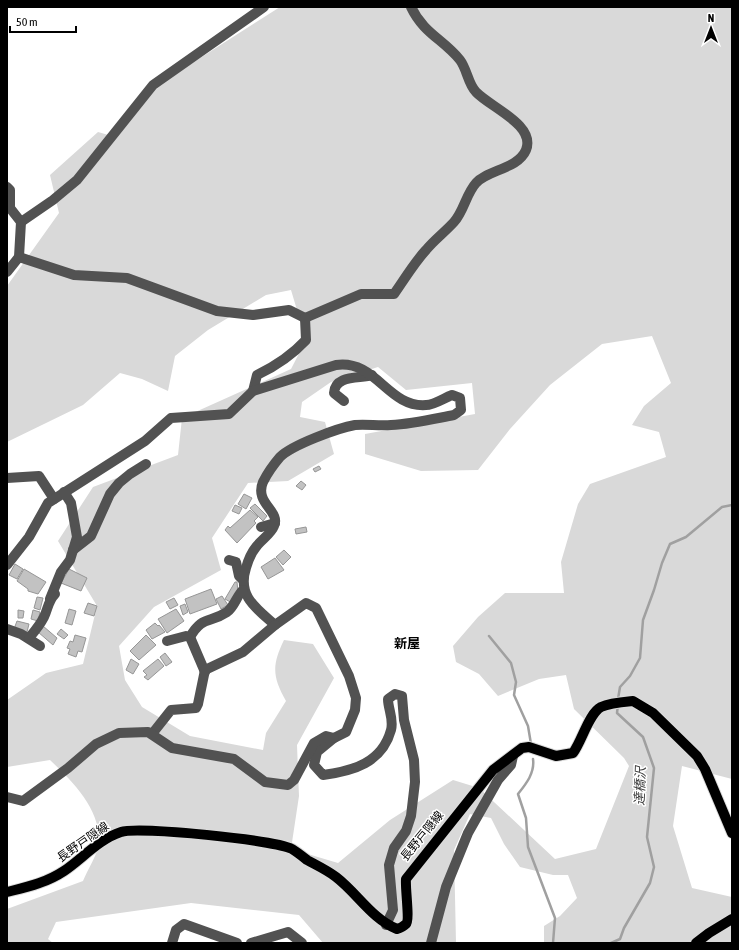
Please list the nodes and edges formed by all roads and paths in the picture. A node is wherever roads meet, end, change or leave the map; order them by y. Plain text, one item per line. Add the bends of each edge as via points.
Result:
1 (264, 7) edge
2 (411, 7) edge
3 (7, 187) edge
4 (21, 222) junction
5 (19, 257) junction
6 (7, 272) edge
7 (305, 318) junction
8 (372, 375) junction
9 (253, 391) junction
10 (344, 401) dead end
11 (146, 464) dead end
12 (7, 478) edge
13 (64, 492) junction
14 (54, 499) junction
15 (275, 523) junction
16 (261, 527) dead end
17 (73, 550) junction
18 (229, 560) dead end
19 (7, 565) edge
20 (243, 585) junction
21 (59, 589) dead end
22 (50, 599) junction
23 (275, 625) junction
24 (7, 629) edge
25 (190, 637) junction
26 (29, 638) junction
27 (167, 641) dead end
28 (40, 646) dead end
29 (204, 672) junction
30 (152, 734) junction
31 (334, 738) junction
32 (513, 756) junction
33 (7, 797) edge
34 (732, 833) edge
35 (7, 892) edge
36 (732, 919) edge
37 (386, 924) junction
38 (172, 943) edge
39 (237, 943) edge
40 (251, 943) edge
41 (302, 943) edge
42 (431, 943) edge
43 (696, 943) edge

1 - 4 street via 153,85 77,180
2 - 7 street via 428,32 461,61 474,91 518,124 526,135 526,150 521,158 507,167 476,182 455,221 425,250 394,294 362,294
3 - 4 street via 10,190 10,208
4 - 5 street
5 - 6 street
5 - 7 street via 74,275 127,278 217,311 253,315 289,310
7 - 9 street via 306,340 272,368 257,375
8 - 9 street via 346,363 336,364
8 - 10 street via 349,377 342,381 334,389 334,393
8 - 15 street via 394,395 412,404 427,405 452,395 460,398 461,410 454,415 414,422 355,425 303,443 281,456 260,492 275,517
9 - 13 street via 228,414 171,418 145,441
11 - 17 street via 119,483 110,494 91,536
12 - 14 street via 39,476
13 - 14 street
13 - 17 street via 71,503 77,537
14 - 19 street
15 - 16 street
15 - 20 street via 250,556
17 - 22 street
18 - 20 street via 236,562
20 - 23 street via 252,605
20 - 25 street via 227,612 202,621
21 - 22 street
22 - 26 street via 45,616
23 - 29 street via 242,652
23 - 31 street via 306,603 316,608 349,676 356,698 356,710 346,732
24 - 26 street
25 - 27 street
25 - 29 street
26 - 28 street
29 - 30 street via 196,708 171,710
30 - 31 street via 172,748 234,759 265,782 288,785 294,780 314,743 326,736
30 - 33 street via 119,733 96,744 23,801
31 - 37 street via 318,752 314,765 323,775 352,770 368,763 381,750 391,730 388,699 395,694 402,696 404,720 414,760 415,782 411,816 406,831 394,848 389,865 393,910
32 - 34 main road, 長野戸隠線 via 522,748 529,747 556,756 573,753 595,712 601,707 633,701 653,713 697,756
32 - 37 main road, 長野戸隠線 via 493,770 408,875 405,892 409,918 406,924 397,929
32 - 42 street via 511,765 498,780 468,833 446,887
35 - 37 main road, 長野戸隠線 via 48,880 63,872 111,836 135,829 279,844 336,877
36 - 43 main road
38 - 39 street via 176,930 184,924
40 - 41 street via 288,932

